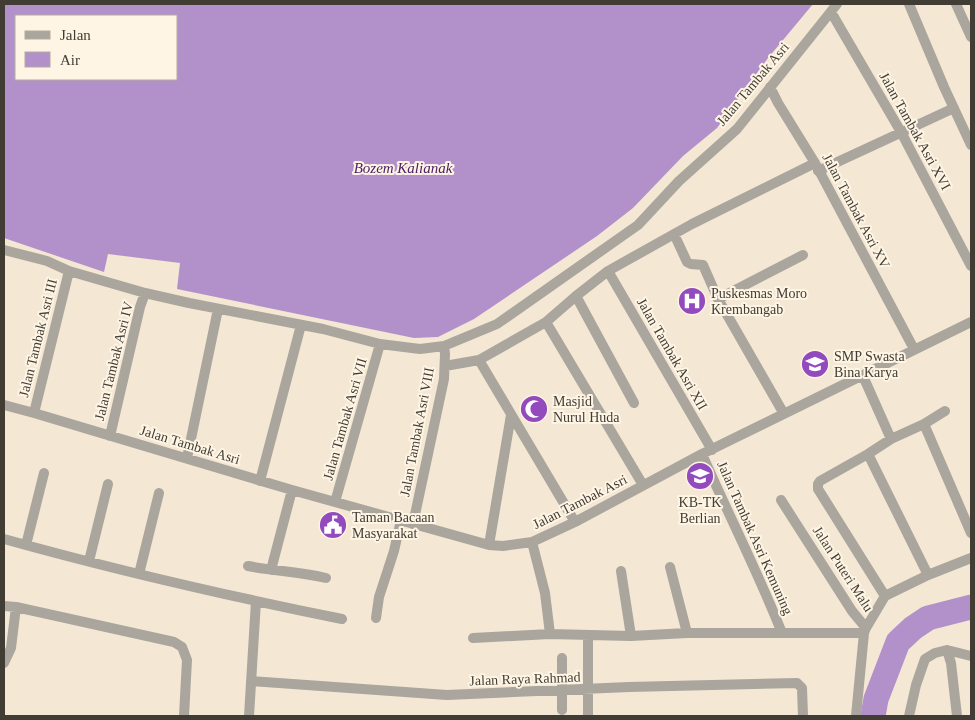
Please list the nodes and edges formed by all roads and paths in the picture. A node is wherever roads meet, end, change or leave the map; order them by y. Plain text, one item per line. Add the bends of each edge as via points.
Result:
1 (909, 4) edge
2 (956, 4) edge
3 (834, 8) edge
4 (971, 37) edge
5 (770, 87) junction
6 (954, 108) junction
7 (901, 132) junction
8 (971, 145) edge
9 (817, 167) junction
10 (674, 234) junction
11 (4, 250) edge
12 (803, 255) dead end
13 (971, 266) edge
14 (69, 271) junction
15 (608, 271) junction
16 (145, 293) junction
17 (576, 296) junction
18 (718, 299) junction
19 (218, 309) junction
20 (546, 322) junction
21 (971, 322) edge
22 (301, 325) junction
23 (380, 344) junction
24 (444, 346) junction
25 (914, 349) junction
26 (479, 360) junction
27 (445, 366) junction
28 (863, 376) junction
29 (634, 404) dead end
30 (4, 405) edge
31 (944, 411) dead end
32 (34, 413) junction
33 (784, 414) junction
34 (511, 415) junction
35 (924, 424) junction
36 (110, 436) junction
37 (891, 439) junction
38 (707, 452) junction
39 (868, 454) junction
40 (187, 458) junction
41 (44, 473) dead end
42 (260, 481) junction
43 (108, 484) dead end
44 (643, 485) junction
45 (292, 490) junction
46 (158, 493) dead end
47 (781, 500) dead end
48 (335, 502) junction
49 (402, 520) junction
50 (575, 522) junction
51 (413, 524) junction
52 (971, 533) edge
53 (4, 539) edge
54 (532, 542) junction
55 (26, 545) junction
56 (489, 545) junction
57 (971, 558) edge
58 (89, 561) junction
59 (248, 566) dead end
60 (670, 567) dead end
61 (271, 570) junction
62 (621, 571) dead end
63 (139, 574) junction
64 (928, 575) junction
65 (326, 578) dead end
66 (884, 596) junction
67 (256, 601) junction
68 (4, 606) edge
69 (16, 607) junction
70 (342, 618) dead end
71 (376, 618) dead end
72 (865, 630) junction
73 (686, 633) junction
74 (782, 633) junction
75 (550, 634) junction
76 (588, 635) junction
77 (631, 636) junction
78 (473, 638) dead end
79 (948, 650) junction
80 (971, 656) edge
81 (562, 658) dead end
82 (4, 663) edge
83 (251, 681) junction
84 (587, 690) junction
85 (562, 691) junction
86 (562, 710) dead end
87 (184, 716) edge
88 (249, 716) edge
89 (588, 716) edge
90 (803, 716) edge
91 (856, 716) edge
92 (909, 716) edge
93 (957, 716) edge

1 - 6 street
2 - 4 street
3 - 5 street, Jalan Tambak Asri
3 - 7 street, Jalan Tambak Asri XVI
5 - 9 street, Jalan Tambak Asri XV
5 - 24 street, Jalan Tambak Asri via 737,129 679,181 638,225 497,324
6 - 7 street
6 - 8 street
7 - 9 street
7 - 13 street, Jalan Tambak Asri XVI
9 - 10 street
9 - 25 street, Jalan Tambak Asri XV
10 - 15 street
10 - 18 street via 687,262 703,265
11 - 14 street, Jalan Tambak Asri
12 - 18 street
14 - 16 street, Jalan Tambak Asri
14 - 32 street, Jalan Tambak Asri III
15 - 17 street
15 - 38 street, Jalan Tambak Asri XII
16 - 19 street, Jalan Tambak Asri
16 - 36 street, Jalan Tambak Asri IV
17 - 20 street
17 - 29 street
18 - 33 street
19 - 22 street, Jalan Tambak Asri
19 - 40 street
20 - 26 street
20 - 44 street
21 - 25 street, Jalan Tambak Asri
22 - 23 street, Jalan Tambak Asri
22 - 42 street
23 - 24 street, Jalan Tambak Asri via 420,349
23 - 48 street, Jalan Tambak Asri VII
24 - 27 street, Jalan Tambak Asri VIII
25 - 28 street, Jalan Tambak Asri
26 - 27 street
26 - 34 street
27 - 51 street, Jalan Tambak Asri VIII
28 - 33 street, Jalan Tambak Asri
28 - 37 street
30 - 32 street, Jalan Tambak Asri
31 - 35 street
32 - 36 street, Jalan Tambak Asri
33 - 38 street, Jalan Tambak Asri
34 - 50 street
34 - 56 street
35 - 37 street
35 - 52 street
36 - 40 street, Jalan Tambak Asri
37 - 39 street
38 - 44 street, Jalan Tambak Asri
38 - 74 street, Jalan Tambak Asri Kemuning via 733,525
39 - 64 street
39 - 66 street via 820,481 818,489
40 - 42 street, Jalan Tambak Asri
41 - 55 street
42 - 45 street, Jalan Tambak Asri
43 - 58 street
44 - 50 street, Jalan Tambak Asri
45 - 48 street, Jalan Tambak Asri
45 - 61 street
46 - 63 street
47 - 72 street, Jalan Puteri Malu
48 - 49 street, Jalan Tambak Asri
49 - 51 street, Jalan Tambak Asri
49 - 71 street
50 - 54 street, Jalan Tambak Asri
51 - 56 street, Jalan Tambak Asri
53 - 55 street
54 - 56 street, Jalan Tambak Asri
54 - 75 street via 545,593
55 - 58 street
57 - 64 street
58 - 63 street
59 - 61 street
60 - 73 street
61 - 65 street
62 - 77 street
63 - 67 street
64 - 66 street
66 - 72 street
67 - 70 street
67 - 83 street
68 - 69 street
69 - 82 street via 11,648
69 - 87 street via 174,642 182,647 187,660
72 - 74 street
72 - 91 street, Jalan Puteri Malu
73 - 74 street
73 - 77 street
75 - 76 street
75 - 78 street
76 - 77 street
76 - 84 street
79 - 80 street
79 - 92 street via 925,659
79 - 93 street
81 - 85 street
83 - 85 street, Jalan Raya Rahmad via 446,695
83 - 88 street
84 - 85 street, Jalan Raya Rahmad
84 - 89 street
84 - 90 street, Jalan Raya Rahmad via 800,685
85 - 86 street

